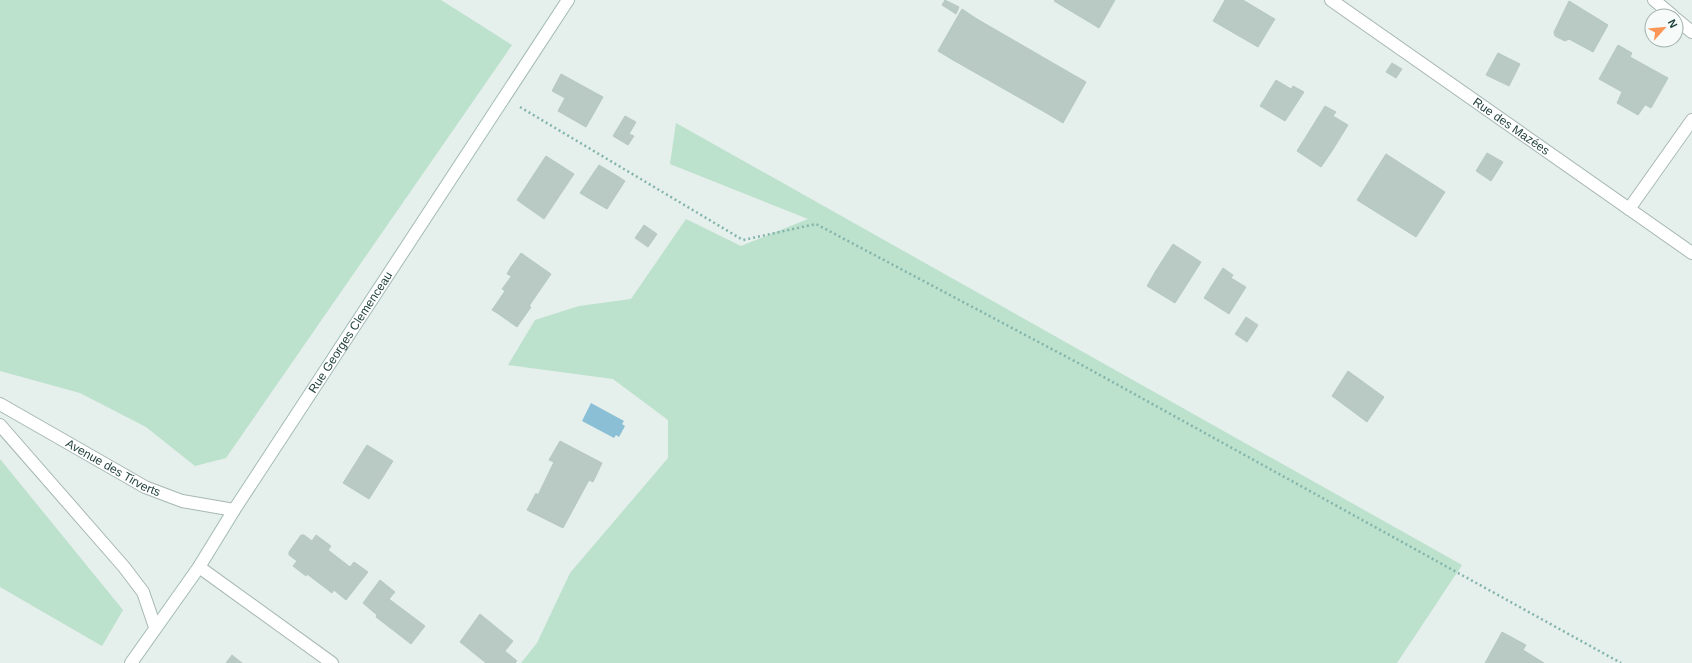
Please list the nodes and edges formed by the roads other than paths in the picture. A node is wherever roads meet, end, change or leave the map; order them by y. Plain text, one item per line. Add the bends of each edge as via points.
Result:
1 (568, 0) edge
2 (1331, 0) edge
3 (1654, 0) edge
4 (1664, 8) edge
5 (1684, 25) edge
6 (1692, 32) edge
7 (1692, 120) edge
8 (1629, 209) junction
9 (1692, 253) edge
10 (0, 404) edge
11 (0, 425) edge
12 (234, 510) junction
13 (199, 567) junction
14 (155, 628) junction
15 (131, 663) edge
16 (332, 663) edge

1 - 12 street, Rue Georges Clemenceau
2 - 8 street, Rue des Mazées
3 - 4 street
5 - 6 street
7 - 8 street
8 - 9 street, Rue des Mazées
10 - 12 street, Avenue des Tirverts via 145,487 182,501
11 - 14 street via 124,567 143,592
12 - 13 street, Rue Georges Clemenceau
13 - 14 street, Rue Georges Clemenceau
13 - 16 street
14 - 15 street, Rue Georges Clemenceau

